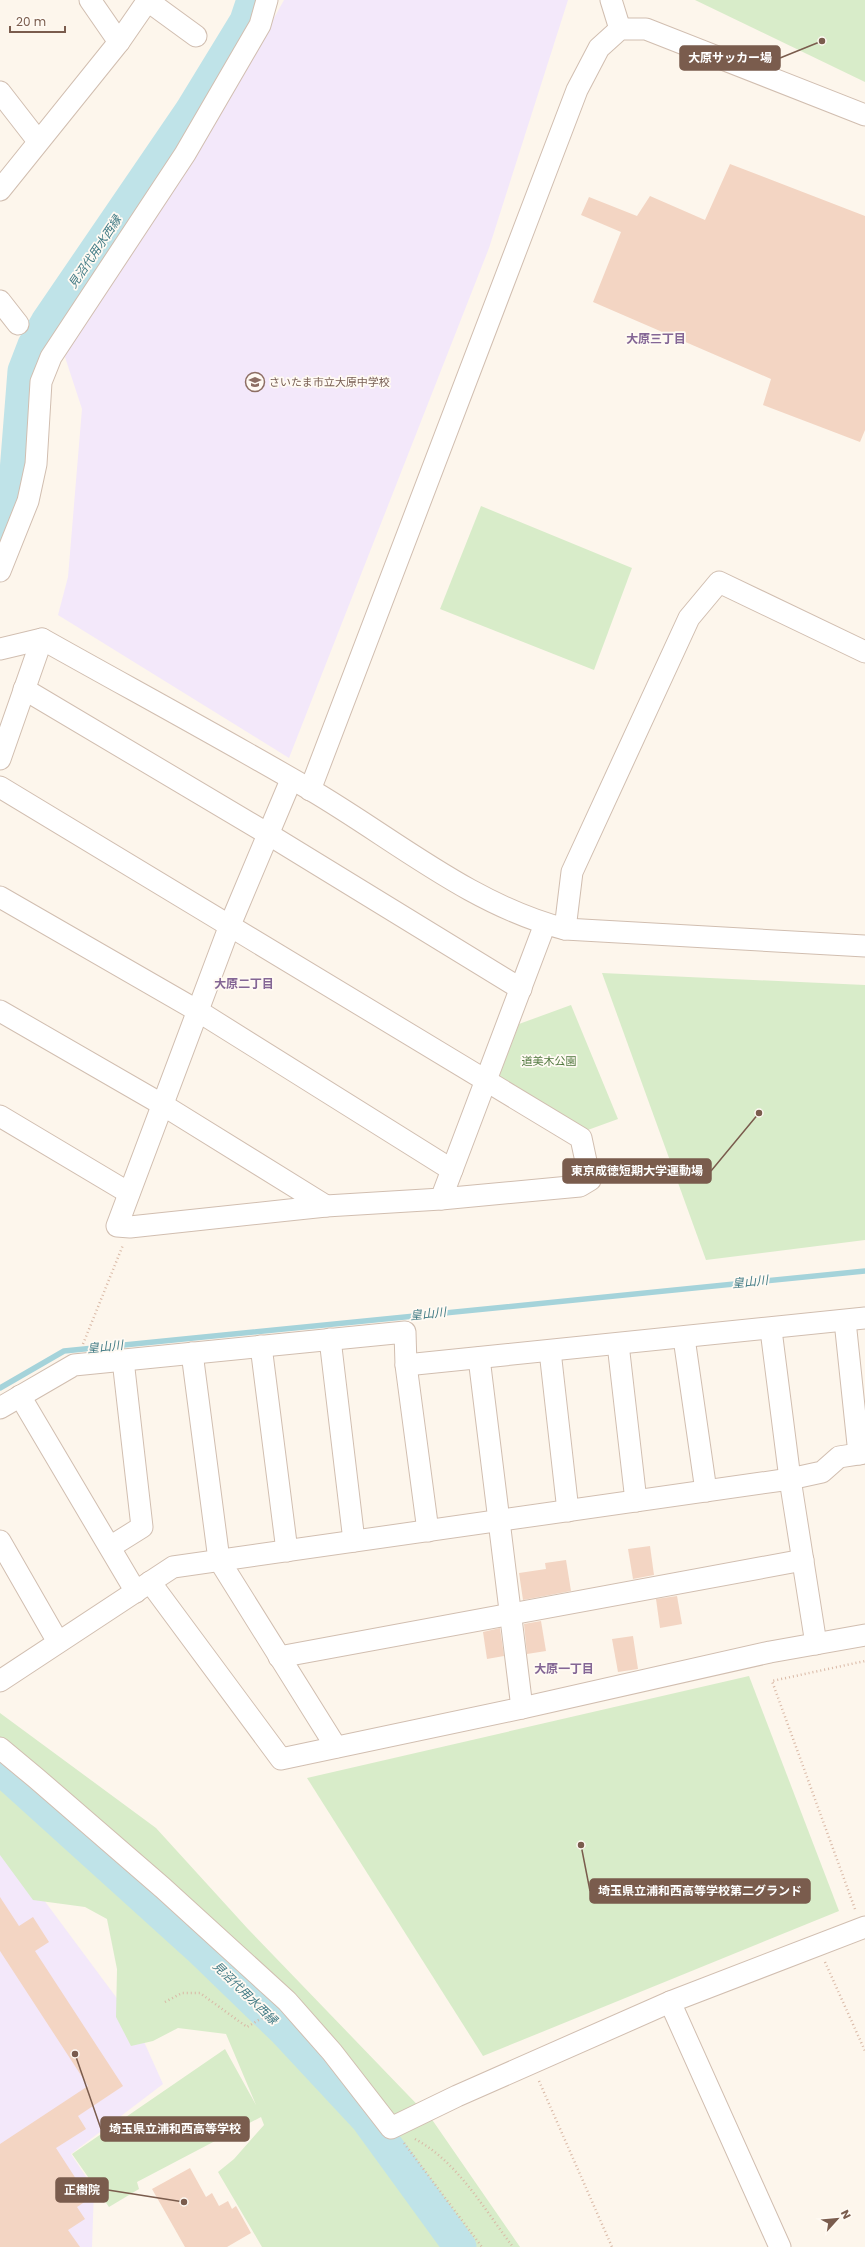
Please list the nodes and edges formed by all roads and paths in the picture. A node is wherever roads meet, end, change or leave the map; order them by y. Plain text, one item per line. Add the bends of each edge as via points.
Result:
1 (90, 0) edge
2 (267, 0) edge
3 (611, 0) edge
4 (148, 1) edge
5 (620, 29) junction
6 (196, 36) dead end
7 (119, 42) junction
8 (0, 92) edge
9 (865, 115) edge
10 (38, 142) junction
11 (0, 190) edge
12 (0, 301) edge
13 (18, 324) dead end
14 (0, 571) edge
15 (42, 639) junction
16 (0, 649) edge
17 (865, 652) edge
18 (24, 689) junction
19 (0, 759) edge
20 (291, 780) junction
21 (0, 787) edge
22 (310, 790) junction
23 (268, 834) junction
24 (0, 897) edge
25 (230, 925) junction
26 (555, 927) junction
27 (865, 946) edge
28 (521, 989) junction
29 (0, 1011) edge
30 (198, 1011) junction
31 (486, 1080) junction
32 (163, 1105) junction
33 (0, 1116) edge
34 (452, 1170) junction
35 (130, 1193) junction
36 (441, 1199) junction
37 (326, 1206) junction
38 (130, 1227) junction
39 (855, 1320) edge
40 (771, 1330) junction
41 (684, 1338) junction
42 (330, 1339) junction
43 (84, 1340) dead end
44 (618, 1344) junction
45 (262, 1346) junction
46 (550, 1351) junction
47 (192, 1353) junction
48 (479, 1358) junction
49 (124, 1360) junction
50 (406, 1365) junction
51 (20, 1396) junction
52 (0, 1408) edge
53 (862, 1453) edge
54 (790, 1479) junction
55 (706, 1491) junction
56 (636, 1501) junction
57 (568, 1511) junction
58 (499, 1521) junction
59 (428, 1531) junction
60 (0, 1541) edge
61 (354, 1541) junction
62 (110, 1547) junction
63 (287, 1551) junction
64 (219, 1560) junction
65 (803, 1560) junction
66 (143, 1587) junction
67 (510, 1613) junction
68 (865, 1635) edge
69 (58, 1642) junction
70 (816, 1644) junction
71 (279, 1657) junction
72 (865, 1661) edge
73 (0, 1681) edge
74 (522, 1708) junction
75 (336, 1747) junction
76 (0, 1748) edge
77 (864, 1928) edge
78 (818, 1945) junction
79 (165, 2002) dead end
80 (287, 2002) junction
81 (670, 2002) junction
82 (865, 2051) edge
83 (532, 2064) junction
84 (391, 2128) junction
85 (482, 2247) edge
86 (513, 2247) edge
87 (612, 2247) edge
88 (780, 2247) edge

1 - 7 street
2 - 14 street via 260,25 184,154 51,357 41,382 36,464 28,501
3 - 5 street
4 - 6 street
4 - 7 street
5 - 9 street via 646,29
5 - 22 street via 599,48 577,90
7 - 10 street
8 - 10 street
10 - 11 street
12 - 13 street
15 - 16 street
15 - 18 street
15 - 20 street
17 - 26 street via 719,582 689,618 572,872
18 - 19 street
18 - 23 street
20 - 22 street
20 - 23 street
21 - 25 street
22 - 26 street via 458,882 518,914
23 - 25 street
23 - 28 street
24 - 30 street
25 - 30 street
25 - 31 street
26 - 27 street
26 - 28 street
28 - 31 street
29 - 32 street
30 - 32 street
30 - 34 street
31 - 34 street
31 - 36 street via 581,1138 590,1180 580,1186
32 - 35 street
32 - 37 street
33 - 35 street
34 - 36 street
35 - 38 street via 117,1226
36 - 37 street
37 - 38 street
38 - 43 path
39 - 40 street
39 - 53 street
40 - 41 street
40 - 54 street
41 - 44 street
41 - 55 street
42 - 45 street
42 - 50 street via 405,1332
42 - 61 street
44 - 46 street
44 - 56 street
45 - 47 street
45 - 63 street
46 - 48 street
46 - 57 street
47 - 49 street
47 - 64 street
48 - 50 street
48 - 58 street
49 - 51 street via 74,1365
49 - 62 street via 142,1528
50 - 59 street
51 - 52 street
51 - 62 street
53 - 54 street via 839,1457 822,1472
54 - 55 street
54 - 65 street
55 - 56 street
56 - 57 street
57 - 58 street
58 - 59 street
58 - 67 street
59 - 61 street
60 - 69 street
61 - 63 street
62 - 66 street
63 - 64 street
64 - 66 street via 173,1567
64 - 71 street
65 - 67 street
65 - 70 street
66 - 69 street
66 - 75 street via 281,1759
67 - 71 street
67 - 74 street
68 - 70 street
69 - 73 street
70 - 74 street
71 - 75 street
72 - 77 path via 772,1682
74 - 75 street
76 - 80 street via 151,1878
77 - 78 street
78 - 81 street
78 - 82 path
79 - 80 path via 182,1993 200,1994 247,2027
80 - 84 street via 332,2052
81 - 83 street
81 - 88 street
83 - 84 street
83 - 87 path
84 - 85 path
84 - 86 path via 434,2149 456,2171

